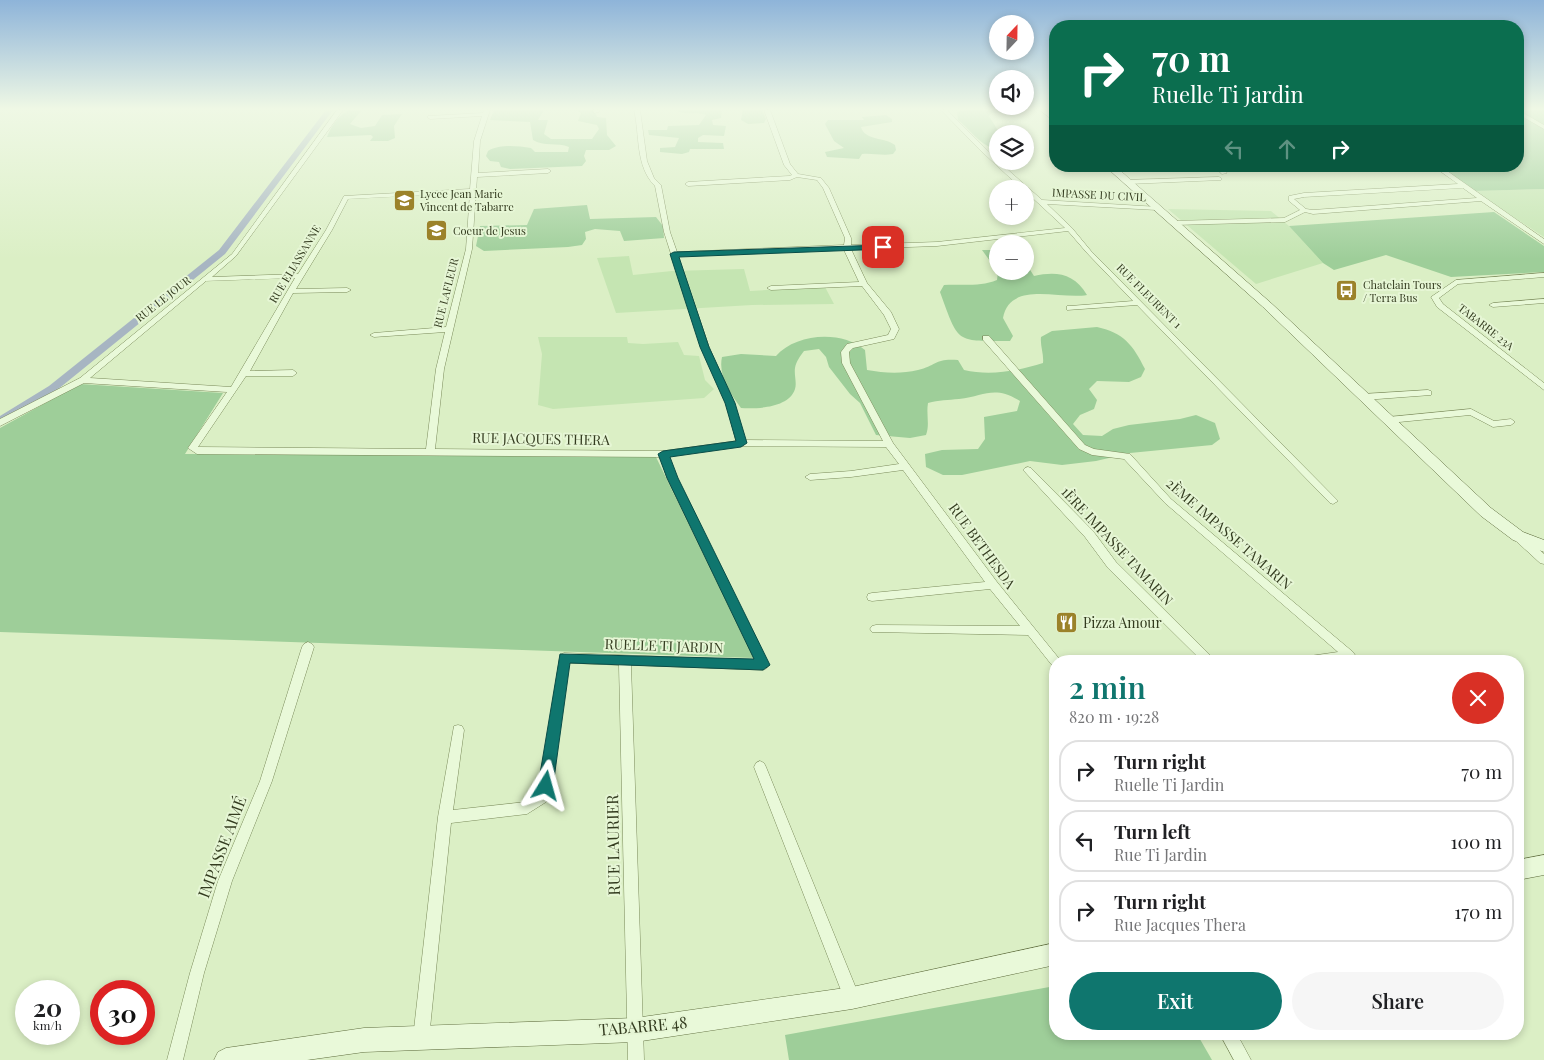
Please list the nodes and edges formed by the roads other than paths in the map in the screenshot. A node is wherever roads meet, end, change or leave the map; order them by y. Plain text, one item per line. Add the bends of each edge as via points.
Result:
1 (304, 159) edge
2 (475, 159) edge
3 (643, 159) edge
4 (785, 159) edge
5 (995, 159) edge
6 (548, 171) dead end
7 (1116, 172) edge
8 (1444, 172) edge
9 (474, 175) junction
10 (796, 175) junction
11 (1219, 179) dead end
12 (1128, 182) junction
13 (688, 184) dead end
14 (1463, 186) junction
15 (472, 191) junction
16 (1482, 199) junction
17 (1039, 202) junction
18 (1157, 208) junction
19 (1304, 210) junction
20 (1174, 223) junction
21 (1070, 228) junction
22 (1544, 242) edge
23 (847, 249) junction
24 (674, 254) junction
25 (1544, 275) edge
26 (300, 276) junction
27 (207, 279) junction
28 (864, 284) junction
29 (771, 288) dead end
30 (347, 290) dead end
31 (291, 291) junction
32 (1544, 301) edge
33 (1140, 303) junction
34 (1493, 305) dead end
35 (1070, 308) dead end
36 (449, 329) junction
37 (374, 335) dead end
38 (986, 338) dead end
39 (293, 373) dead end
40 (244, 374) junction
41 (83, 380) junction
42 (1544, 387) edge
43 (232, 390) junction
44 (1428, 393) dead end
45 (1364, 398) junction
46 (1389, 420) junction
47 (1511, 422) dead end
48 (0, 423) edge
49 (741, 443) junction
50 (890, 444) junction
51 (193, 448) joint
52 (430, 452) junction
53 (663, 454) junction
54 (906, 466) junction
55 (1028, 470) dead end
56 (810, 477) dead end
57 (1333, 501) dead end
58 (1518, 536) junction
59 (1544, 546) edge
60 (1544, 560) edge
61 (993, 586) junction
62 (872, 597) dead end
63 (876, 629) dead end
64 (1029, 631) junction
65 (308, 647) dead end
66 (1050, 655) edge
67 (1202, 655) edge
68 (1350, 655) edge
69 (625, 660) junction
70 (458, 730) dead end
71 (760, 767) dead end
72 (445, 817) junction
73 (1544, 865) edge
74 (1524, 869) edge
75 (1049, 955) edge
76 (852, 998) junction
77 (635, 1030) junction
78 (421, 1038) junction
79 (1231, 1040) edge
80 (316, 1053) edge
81 (175, 1060) edge
82 (226, 1060) edge
83 (636, 1060) edge
84 (1243, 1060) edge

1 - 27 street, RUE LE JOUR via 239,249
2 - 9 street, RUE LAFLEUR
3 - 24 street via 658,185 666,232
4 - 10 street
5 - 17 street, RUE FLEURENT 1
6 - 9 street
7 - 12 main road
8 - 14 street
9 - 15 street, RUE LAFLEUR
10 - 13 street
10 - 23 street via 818,179 826,188 848,238
11 - 12 street
12 - 18 main road
14 - 16 street
14 - 19 street via 1291,197
15 - 26 street, RUE ELIASSANNE via 347,196
15 - 36 street, RUE LAFLEUR via 469,248
16 - 19 street
16 - 22 street
17 - 18 street, IMPASSE DU CIVIL
17 - 21 street, RUE FLEURENT 1
18 - 20 main road
19 - 20 street via 1285,220
20 - 45 main road via 1267,305
21 - 23 street via 938,244
21 - 33 street, RUE FLEURENT 1
23 - 24 street
23 - 28 street
24 - 49 street via 705,347 730,403
25 - 42 street, TABARRE 23A via 1456,282 1435,297 1440,305
26 - 27 street
26 - 31 street, RUE ELIASSANNE
27 - 41 street, RUE LE JOUR
28 - 29 street
28 - 50 street, RUE BETHESDA via 888,314 895,329 891,337 850,346 845,352 846,363
30 - 31 street
31 - 40 street, RUE ELIASSANNE
32 - 34 street
33 - 35 street
33 - 57 street, RUE FLEURENT 1
36 - 37 street
36 - 52 street, RUE LAFLEUR via 440,369
38 - 68 street, 2ÈME IMPASSE TAMARIN via 1082,447 1092,452 1127,456 1168,501
39 - 40 street
40 - 43 street, RUE ELIASSANNE
41 - 43 street
41 - 48 street, RUE LE JOUR
43 - 51 street, RUE ELIASSANNE
44 - 45 street
45 - 46 main road
46 - 47 street via 1471,412 1491,424
46 - 58 main road via 1486,512
49 - 50 street, RUE JACQUES THERA
49 - 53 street, RUE JACQUES THERA
50 - 54 street, RUE BETHESDA
51 - 52 street, RUE JACQUES THERA via 198,451
52 - 53 street, RUE JACQUES THERA
53 - 69 street, RUELLE TI JARDIN via 763,665
54 - 56 street
54 - 61 street, RUE BETHESDA
55 - 67 street, 1ÈRE IMPASSE TAMARIN via 1089,534 1112,565
58 - 59 main road
58 - 60 street
61 - 62 street
61 - 64 street, RUE BETHESDA
63 - 64 street
64 - 66 street, RUE BETHESDA
65 - 81 street, IMPASSE AIMÉ via 266,781 225,882
69 - 72 street, RUELLE TI JARDIN via 564,658 546,786 541,798 527,808
69 - 77 street, RUE LAURIER
70 - 72 street
71 - 76 street
72 - 78 street
73 - 74 main road
75 - 76 main road, TABARRE 48
76 - 77 main road, TABARRE 48
77 - 78 main road, TABARRE 48
77 - 83 street, RUE LAURIER
78 - 80 main road, TABARRE 48
79 - 84 street
80 - 82 main road, TABARRE 48

